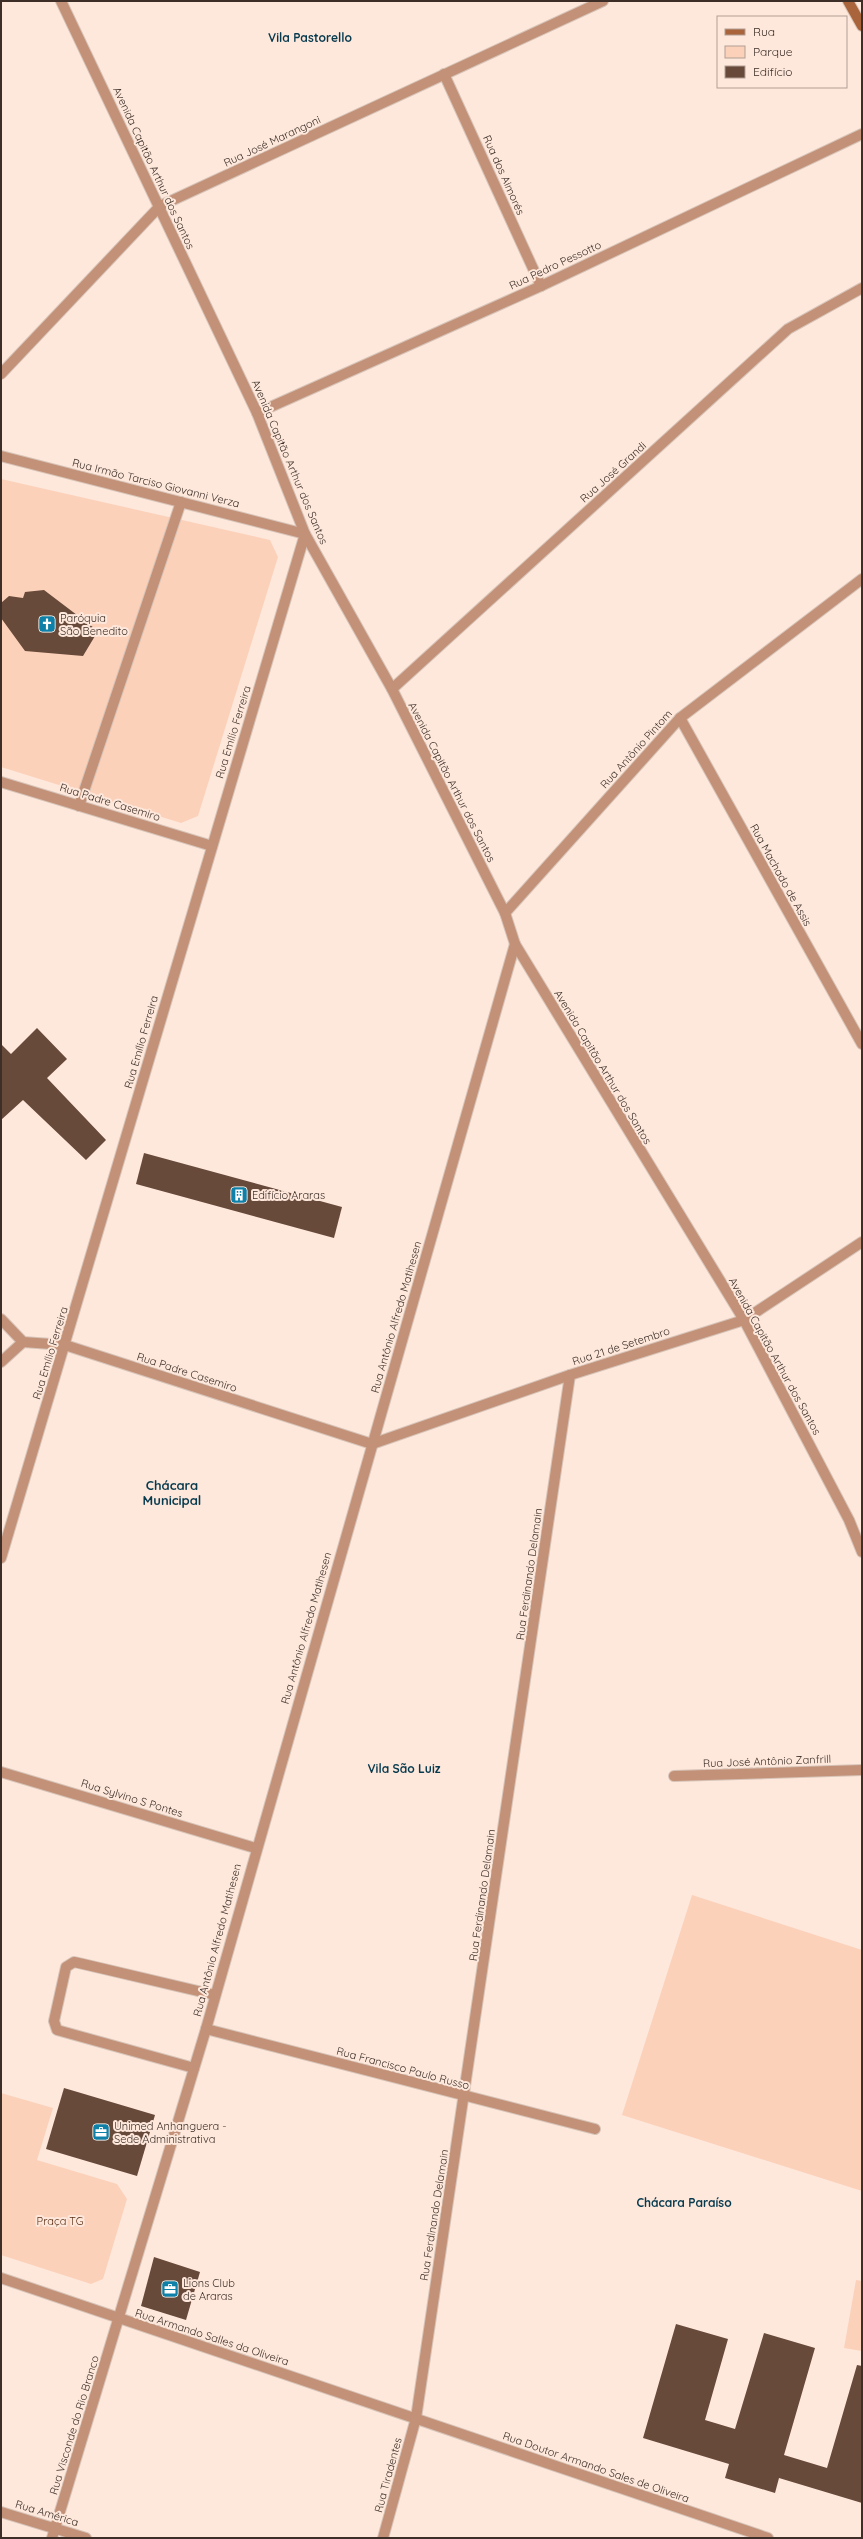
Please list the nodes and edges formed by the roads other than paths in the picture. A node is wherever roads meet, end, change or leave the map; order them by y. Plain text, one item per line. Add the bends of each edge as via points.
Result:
1 (62, 1) edge
2 (604, 1) edge
3 (848, 1) edge
4 (862, 26) edge
5 (444, 74) junction
6 (862, 134) edge
7 (160, 206) junction
8 (541, 286) junction
9 (862, 288) edge
10 (1, 374) edge
11 (257, 413) junction
12 (1, 456) edge
13 (181, 502) junction
14 (305, 534) junction
15 (861, 583) edge
16 (392, 689) junction
17 (680, 718) junction
18 (1, 782) edge
19 (79, 806) junction
20 (212, 846) junction
21 (505, 913) junction
22 (514, 944) junction
23 (862, 1044) edge
24 (862, 1242) edge
25 (1, 1319) edge
26 (744, 1320) junction
27 (23, 1342) junction
28 (65, 1345) junction
29 (1, 1362) edge
30 (570, 1375) junction
31 (372, 1444) junction
32 (862, 1552) edge
33 (1, 1558) edge
34 (862, 1770) edge
35 (1, 1772) edge
36 (674, 1776) dead end
37 (255, 1848) junction
38 (215, 1995) junction
39 (206, 2029) junction
40 (194, 2068) junction
41 (465, 2096) junction
42 (595, 2129) dead end
43 (1, 2278) edge
44 (119, 2319) junction
45 (416, 2418) junction
46 (1, 2512) edge
47 (55, 2527) junction
48 (742, 2534) edge
49 (52, 2538) edge
50 (86, 2538) edge
51 (383, 2538) edge
52 (768, 2538) edge

1 - 7 street, Avenida Capitão Arthur dos Santos
2 - 5 street, Rua José Marangoni
3 - 4 main road
5 - 7 street, Rua José Marangoni
5 - 8 street, Rua dos Aimorés
6 - 8 street, Rua Pedro Pessotto
7 - 10 street, Rua José Marangoni
7 - 11 street, Avenida Capitão Arthur dos Santos
8 - 11 street, Rua Pedro Pessotto
9 - 16 street, Rua José Grandi via 788,329
11 - 14 street, Avenida Capitão Arthur dos Santos
12 - 13 street, Rua Irmão Tarciso Giovanni Verza
13 - 14 street, Rua Irmão Tarciso Giovanni Verza
13 - 19 street
14 - 16 street, Avenida Capitão Arthur dos Santos
14 - 20 street, Rua Emílio Ferreira
15 - 17 street, Rua Antônio Pintom
16 - 21 street, Avenida Capitão Arthur dos Santos
17 - 21 street, Rua Antônio Pintom
17 - 23 street, Rua Machado de Assis
18 - 19 street, Rua Padre Casemiro
19 - 20 street, Rua Padre Casemiro
20 - 28 street, Rua Emílio Ferreira
21 - 22 street, Avenida Capitão Arthur dos Santos
22 - 26 street, Avenida Capitão Arthur dos Santos
22 - 31 street, Rua Antônio Alfredo Matihesen
24 - 26 street, Rua 21 de Setembro
25 - 27 street
26 - 30 street, Rua 21 de Setembro
26 - 32 street, Avenida Capitão Arthur dos Santos via 849,1520
27 - 28 street, Rua Padre Casemiro
27 - 29 street
28 - 31 street, Rua Padre Casemiro
28 - 33 street, Rua Emílio Ferreira
30 - 31 street, Rua 21 de Setembro
30 - 41 street, Rua Ferdinando Delamain
31 - 37 street, Rua Antônio Alfredo Matihesen
34 - 36 street, Rua José Antônio Zanfrill
35 - 37 street, Rua Sylvino S Pontes
37 - 38 street, Rua Antônio Alfredo Matihesen
38 - 39 street, Rua Antônio Alfredo Matihesen
38 - 40 street via 74,1962 66,1967 54,2021 57,2030
39 - 40 street, Rua Antônio Alfredo Matihesen
39 - 41 street, Rua Francisco Paulo Russo
40 - 44 street, Rua Antônio Alfredo Matihesen
41 - 42 street, Rua Francisco Paulo Russo
41 - 45 street, Rua Ferdinando Delamain
43 - 44 street, Rua Armando Salles da Oliveira
44 - 45 street, Rua Armando Salles da Oliveira
44 - 47 street, Rua Visconde do Rio Branco
45 - 48 street, Rua Doutor Armando Sales de Oliveira
45 - 51 street, Rua Tiradentes
46 - 47 street, Rua América
47 - 49 street, Rua Visconde do Rio Branco
47 - 50 street, Rua América
48 - 52 street, Rua Doutor Armando Sales de Oliveira

